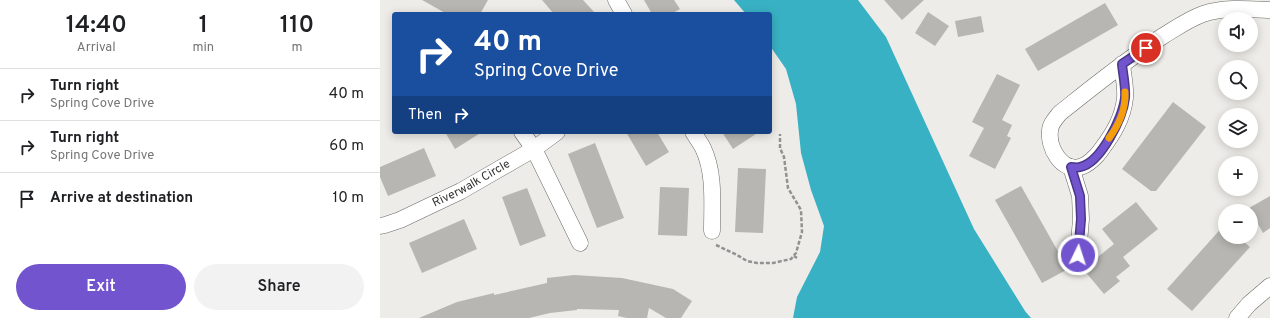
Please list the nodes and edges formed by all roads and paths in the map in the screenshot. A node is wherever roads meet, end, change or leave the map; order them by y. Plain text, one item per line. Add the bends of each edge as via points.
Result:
1 (616, 0) edge
2 (1270, 10) edge
3 (623, 12) edge
4 (1122, 64) junction
5 (523, 134) edge
6 (554, 134) edge
7 (694, 134) edge
8 (780, 134) dead end
9 (534, 149) junction
10 (1071, 167) junction
11 (380, 226) edge
12 (712, 231) joint
13 (580, 243) dead end
14 (1078, 255) dead end
15 (794, 256) junction
16 (797, 258) dead end
17 (1270, 286) edge
18 (1251, 311) edge
19 (1237, 318) edge

1 - 3 street
2 - 4 street via 1232,9 1203,14 1187,21
4 - 10 street via 1125,97 1122,114 1114,131 1089,163 1081,167
4 - 10 street via 1054,120 1050,129 1053,150 1062,163
5 - 9 street
6 - 9 street, Riverwalk Circle
7 - 12 street via 703,148 711,174
8 - 15 path via 780,148 784,157 788,188 801,210 802,232
9 - 11 street, Riverwalk Circle via 461,191 400,220
9 - 13 street
10 - 14 street via 1080,196
12 - 15 path via 711,239 716,245 747,262 773,263
15 - 16 path
17 - 18 street
18 - 19 street

